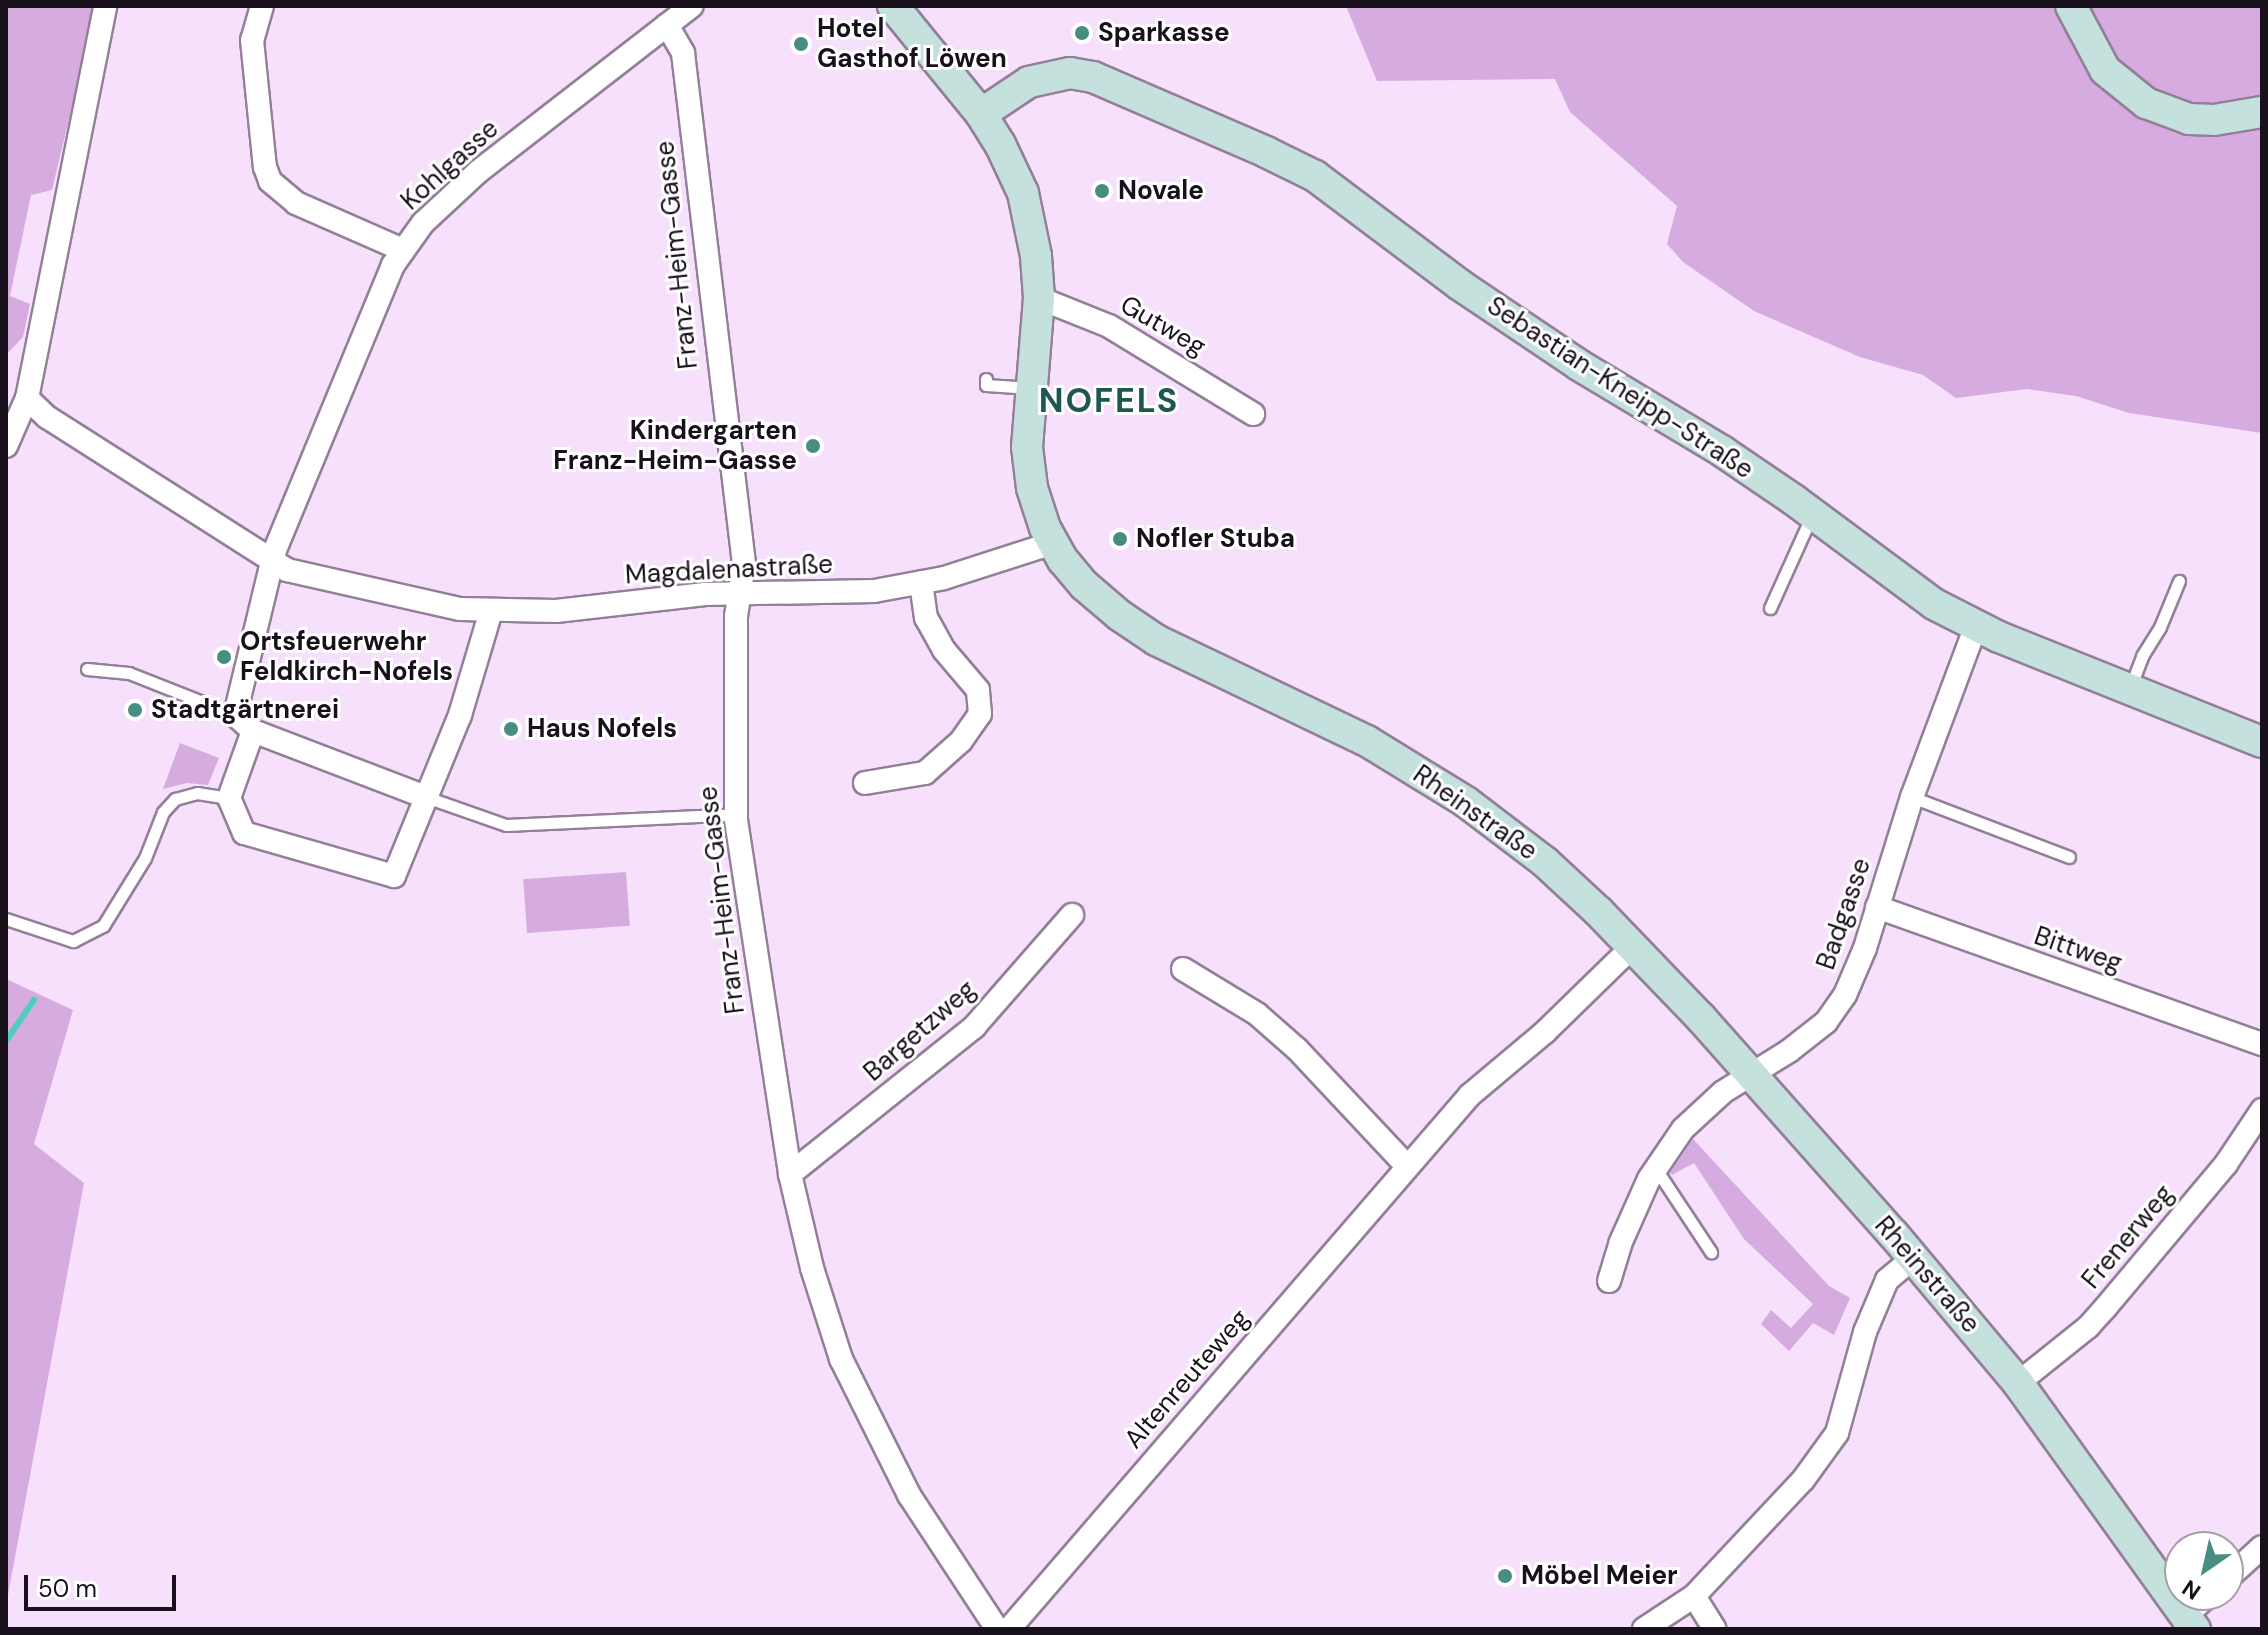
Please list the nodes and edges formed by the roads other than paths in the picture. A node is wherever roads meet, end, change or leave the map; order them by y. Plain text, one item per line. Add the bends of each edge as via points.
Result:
1 (105, 6) edge
2 (262, 6) edge
3 (692, 6) edge
4 (893, 6) edge
5 (2071, 6) edge
6 (667, 25) junction
7 (2262, 112) edge
8 (981, 114) junction
9 (403, 250) junction
10 (1039, 298) junction
11 (982, 383) dead end
12 (1032, 388) junction
13 (27, 398) junction
14 (1253, 414) dead end
15 (6, 446) edge
16 (1813, 514) junction
17 (1053, 543) junction
18 (273, 562) junction
19 (2179, 581) dead end
20 (921, 582) junction
21 (739, 594) junction
22 (1770, 608) dead end
23 (491, 611) junction
24 (1976, 626) junction
25 (87, 669) dead end
26 (2130, 689) junction
27 (235, 715) junction
28 (253, 731) junction
29 (2262, 742) edge
30 (865, 783) dead end
31 (426, 797) junction
32 (1912, 797) junction
33 (229, 798) junction
34 (736, 814) junction
35 (2069, 857) dead end
36 (1877, 907) junction
37 (1072, 915) dead end
38 (6, 919) edge
39 (1633, 946) junction
40 (1183, 969) dead end
41 (2262, 1044) edge
42 (1750, 1075) junction
43 (2262, 1110) edge
44 (1407, 1166) junction
45 (1655, 1168) junction
46 (790, 1174) junction
47 (1711, 1252) dead end
48 (1913, 1258) junction
49 (1609, 1281) dead end
50 (2018, 1383) junction
51 (2262, 1547) edge
52 (2244, 1563) edge
53 (1694, 1596) junction
54 (2190, 1622) edge
55 (997, 1629) edge
56 (1009, 1629) edge
57 (1644, 1629) edge
58 (1715, 1629) edge

1 - 13 street
2 - 9 street via 252,40 270,181 296,203
3 - 6 street, Kohlgasse
4 - 8 main road, Rheinstraße
5 - 7 main road via 2105,70 2146,103 2189,119
6 - 9 street, Kohlgasse via 479,171 423,223
6 - 21 street, Franz-Heim-Gasse via 683,53 744,564
8 - 10 main road, Rheinstraße via 1023,193
8 - 16 main road, Sebastian-Kneipp-Straße via 1029,82 1070,73 1093,77 1266,152 1315,176 1460,285
9 - 18 street, Kohlgasse via 369,320
10 - 12 main road, Rheinstraße
10 - 14 street, Gutweg via 1109,326
11 - 12 lane
12 - 17 main road, Rheinstraße via 1027,447 1032,488
13 - 15 street
13 - 18 street, Magdalenastraße via 47,417
16 - 22 lane
16 - 24 main road, Sebastian-Kneipp-Straße via 1934,604
17 - 20 street, Magdalenastraße
17 - 39 main road, Rheinstraße via 1084,585 1156,640 1367,741 1466,802 1545,862
18 - 23 street, Magdalenastraße via 301,575
18 - 27 street
19 - 26 lane
20 - 21 street, Magdalenastraße via 874,591
20 - 30 street via 926,618 944,650 978,690 980,714 961,741 925,773
21 - 23 street, Magdalenastraße via 556,611
21 - 34 street, Franz-Heim-Gasse
23 - 31 street via 460,715
24 - 26 main road, Sebastian-Kneipp-Straße
24 - 32 street, Badgasse
25 - 27 lane via 129,673
26 - 29 main road, Sebastian-Kneipp-Straße
27 - 28 street
28 - 31 street
28 - 33 street
31 - 33 street via 394,876 244,833
31 - 34 lane via 506,825
32 - 35 lane
32 - 36 street, Badgasse
33 - 38 lane via 197,793 175,799 163,812 145,858 103,926 73,941
34 - 46 street, Franz-Heim-Gasse
36 - 41 street, Bittweg
36 - 42 street, Badgasse via 1846,992 1826,1022
37 - 46 street, Bargetzweg via 974,1027
39 - 42 main road, Rheinstraße
39 - 44 street, Altenreuteweg via 1545,1032 1470,1095
40 - 44 street via 1267,1022
42 - 45 street, Badgasse via 1683,1129
42 - 48 main road, Rheinstraße
43 - 50 street, Frenerweg via 2226,1164 2106,1307
44 - 56 street, Altenreuteweg
45 - 47 lane
45 - 49 street, Badgasse
46 - 55 street, Franz-Heim-Gasse via 841,1359 909,1495
48 - 50 main road, Rheinstraße
48 - 53 street via 1887,1280 1865,1332 1837,1433 1803,1480
50 - 54 main road, Rheinstraße
51 - 52 street
53 - 57 street
53 - 58 street

